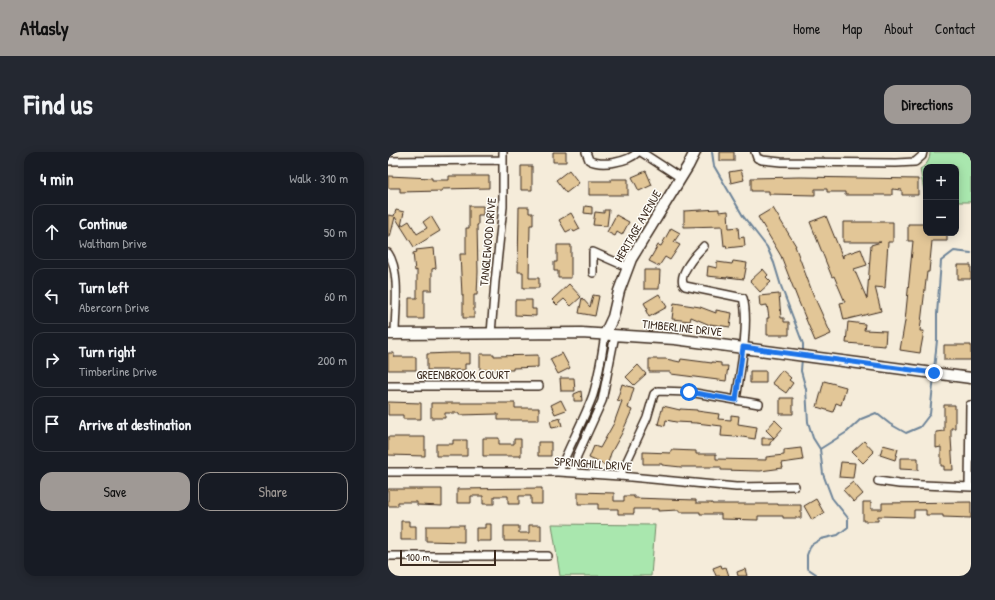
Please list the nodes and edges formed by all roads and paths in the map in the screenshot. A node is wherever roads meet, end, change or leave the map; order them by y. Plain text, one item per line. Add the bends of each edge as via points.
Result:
1 (503, 152) edge
2 (586, 152) edge
3 (639, 152) edge
4 (695, 152) edge
5 (755, 152) edge
6 (923, 152) edge
7 (503, 160) junction
8 (388, 161) edge
9 (681, 178) junction
10 (704, 246) dead end
11 (388, 252) edge
12 (628, 267) junction
13 (593, 273) dead end
14 (391, 334) edge
15 (491, 334) junction
16 (610, 334) junction
17 (743, 347) junction
18 (971, 378) edge
19 (388, 386) edge
20 (539, 386) dead end
21 (736, 400) junction
22 (759, 404) dead end
23 (970, 405) edge
24 (388, 472) edge
25 (559, 472) junction
26 (573, 472) junction
27 (620, 476) junction
28 (878, 481) dead end
29 (795, 486) dead end
30 (970, 487) edge
31 (388, 556) edge
32 (548, 556) dead end

1 - 7 street, TANGLEWOOD DRIVE
2 - 3 street via 592,162 622,161
3 - 9 street
4 - 9 street, HERITAGE AVENUE
5 - 6 street via 757,158 762,160 896,163 915,162
7 - 8 street
7 - 15 street, TANGLEWOOD DRIVE via 504,207
9 - 12 street, HERITAGE AVENUE
10 - 17 street via 684,272 682,284 743,298
11 - 14 street via 396,272
12 - 13 street via 593,252
12 - 16 street, HERITAGE AVENUE via 618,290
14 - 15 street, TIMBERLINE DRIVE
15 - 16 street, TIMBERLINE DRIVE
16 - 17 street, TIMBERLINE DRIVE
16 - 25 street, HERITAGE AVENUE via 592,396
16 - 26 street, HERITAGE AVENUE via 602,401 577,456
17 - 18 street, TIMBERLINE DRIVE
17 - 21 street
19 - 20 street, GREENBROOK COURT
21 - 22 street
21 - 27 street via 689,392 658,391 654,394 647,418
23 - 30 street
24 - 25 street, SPRINGHILL DRIVE
25 - 26 street, SPRINGHILL DRIVE
26 - 27 street, SPRINGHILL DRIVE
27 - 29 street, SPRINGHILL DRIVE via 736,487
28 - 30 street
31 - 32 street

